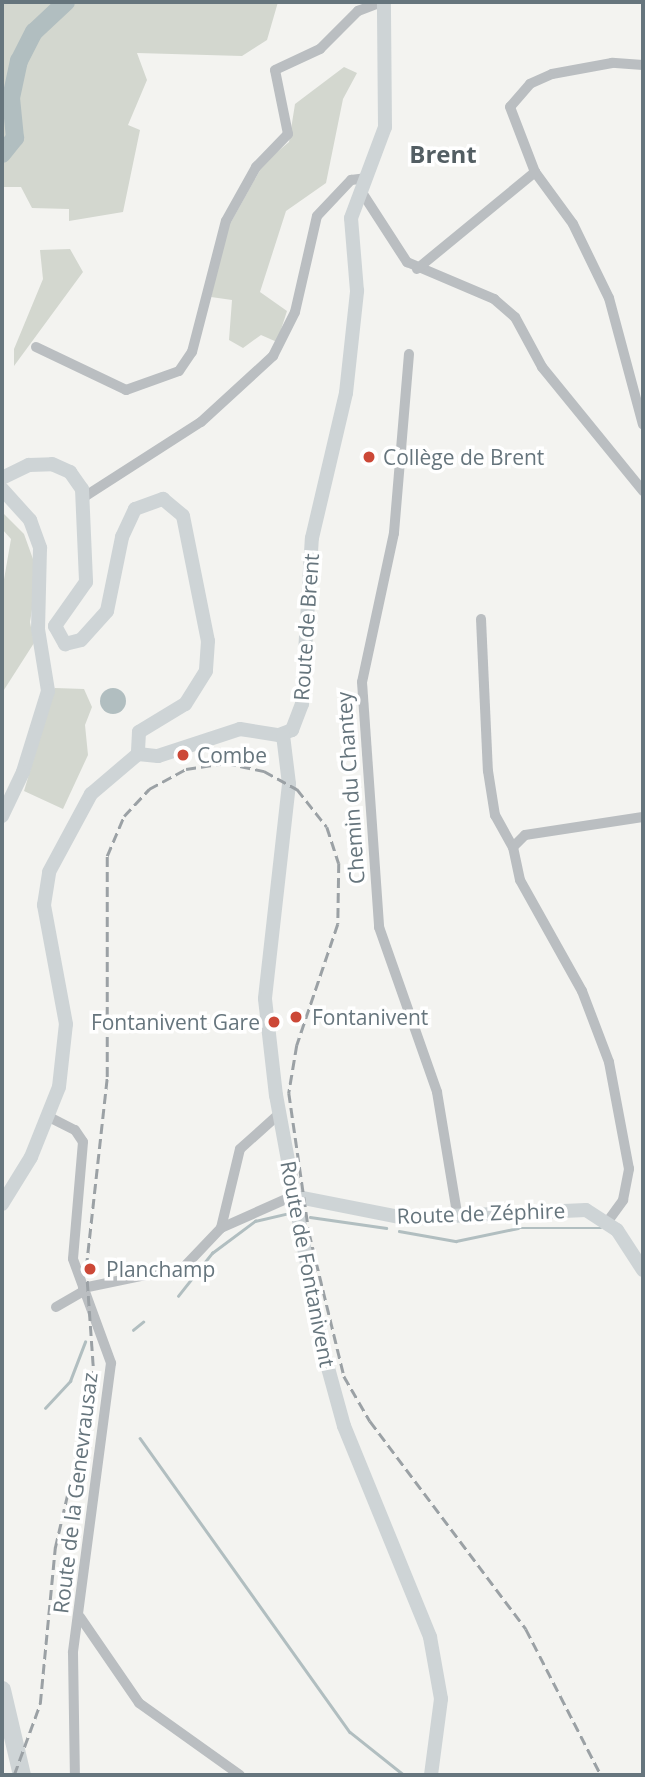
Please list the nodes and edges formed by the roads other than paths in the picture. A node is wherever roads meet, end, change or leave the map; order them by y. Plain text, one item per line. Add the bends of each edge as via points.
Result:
1 (382, 2) edge
2 (643, 65) edge
3 (536, 172) junction
4 (364, 185) junction
5 (417, 269) junction
6 (36, 347) dead end
7 (409, 354) dead end
8 (643, 425) edge
9 (2, 478) edge
10 (2, 489) edge
11 (643, 491) edge
12 (83, 497) junction
13 (481, 620) dead end
14 (284, 735) junction
15 (138, 754) junction
16 (2, 816) edge
17 (643, 817) edge
18 (513, 846) junction
19 (279, 1114) junction
20 (49, 1117) junction
21 (293, 1196) junction
22 (2, 1204) edge
23 (457, 1213) junction
24 (608, 1221) junction
25 (221, 1228) junction
26 (643, 1270) edge
27 (84, 1289) junction
28 (56, 1307) dead end
29 (80, 1617) junction
30 (2, 1690) edge
31 (22, 1775) edge
32 (75, 1775) edge
33 (240, 1775) edge
34 (431, 1775) edge

1 - 4 street, Route de Brent via 386,127
1 - 6 street via 358,10 320,49 275,70 288,134 256,167 226,221 187,363 161,381 126,390
2 - 3 street via 564,70 530,84 510,107
3 - 5 street
3 - 8 street via 573,224 609,298
4 - 5 street via 400,254
4 - 12 street via 351,180 317,216 295,312 273,356 201,422
4 - 14 street, Route de Brent via 351,218 357,291 342,417 308,564 302,710
5 - 11 street via 505,306 542,367
7 - 23 street, Chemin du Chantey via 394,533 365,644 362,682 379,927 437,1092
9 - 12 street via 29,465 52,464 70,472
10 - 16 street via 30,520 40,548 38,629 48,691 23,772
12 - 15 street via 86,582 55,626 65,644 81,640 107,611 125,526 141,503 170,501 188,529 208,641 206,671 185,704 139,732
13 - 18 street via 488,771 495,815
14 - 15 street via 246,728 158,756
14 - 19 street, Route de Fontanivent via 289,784 265,999
15 - 20 street via 91,794 49,872 44,905 65,1024
17 - 18 street via 525,835
18 - 24 street via 520,880 582,991 610,1062 629,1169 623,1200
19 - 21 street, Route de Fontanivent
19 - 25 street via 240,1149
20 - 22 street
20 - 27 street, Route de la Genevrausaz via 75,1130 83,1142 72,1246
21 - 23 street, Route de Zéphire via 391,1217
21 - 25 street
21 - 34 street, Route de Fontanivent via 344,1426 430,1637 440,1699
23 - 24 street, Route de Zéphire via 569,1208
24 - 26 street
25 - 27 street via 184,1267
27 - 28 street
27 - 29 street, Route de la Genevrausaz via 111,1363
29 - 32 street, Route de la Genevrausaz via 73,1653
29 - 33 street via 139,1703
30 - 31 highway

